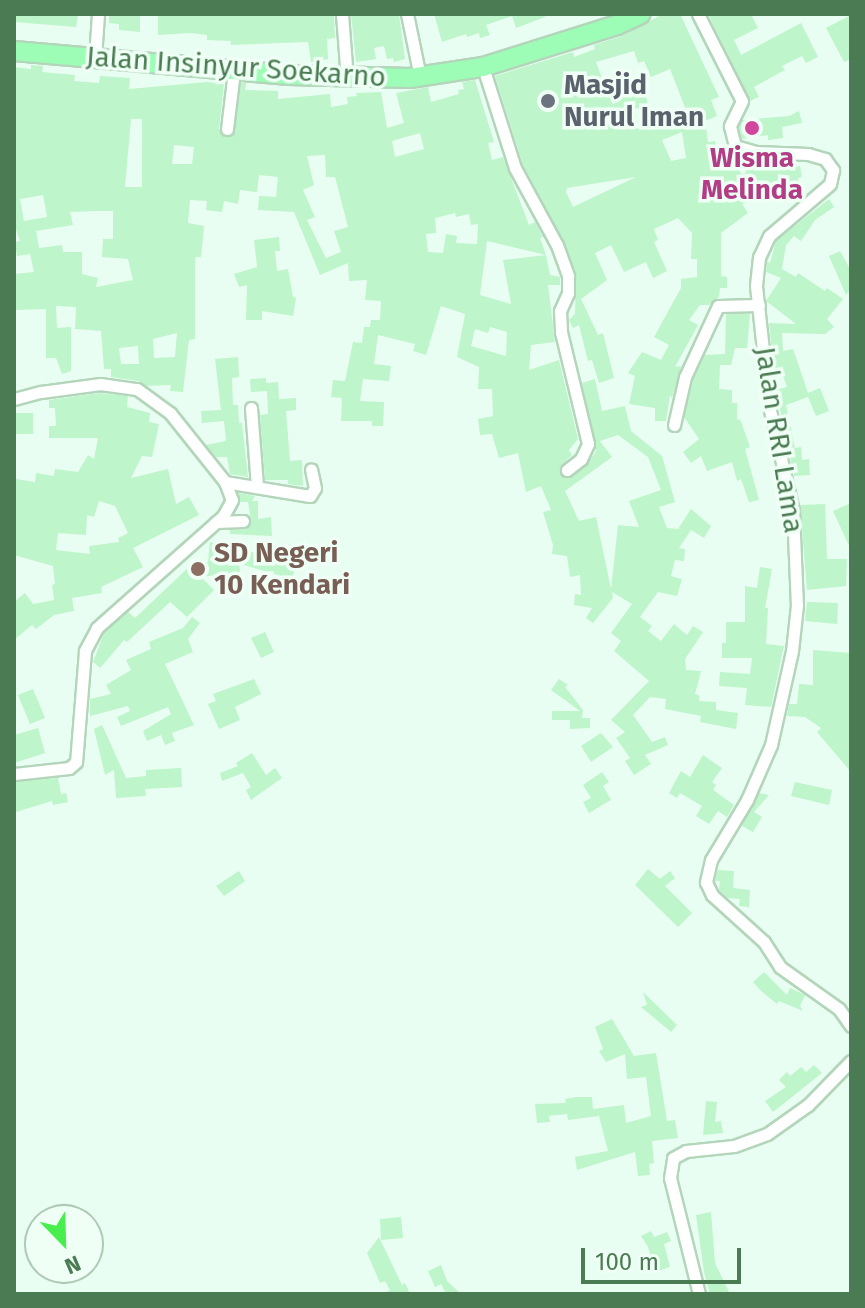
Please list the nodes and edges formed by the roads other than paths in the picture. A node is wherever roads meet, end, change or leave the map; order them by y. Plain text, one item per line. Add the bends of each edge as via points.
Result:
1 (98, 14) edge
2 (342, 14) edge
3 (407, 14) edge
4 (641, 14) edge
5 (698, 14) edge
6 (615, 20) edge
7 (14, 51) edge
8 (95, 58) junction
9 (483, 67) junction
10 (234, 71) junction
11 (420, 77) junction
12 (347, 79) junction
13 (227, 129) dead end
14 (759, 305) junction
15 (14, 399) edge
16 (251, 408) dead end
17 (674, 425) dead end
18 (311, 469) dead end
19 (567, 470) dead end
20 (225, 482) junction
21 (257, 486) junction
22 (243, 521) dead end
23 (215, 523) junction
24 (14, 774) edge
25 (851, 1026) edge
26 (851, 1061) edge
27 (699, 1294) edge

1 - 8 street
2 - 12 street
3 - 11 street
4 - 6 highway, Jalan Insinyur Soekarno
5 - 14 street, Jalan RRI Lama via 742,101 730,126 735,146 808,154 825,159 833,170 830,184 763,243
6 - 9 highway, Jalan Insinyur Soekarno
7 - 8 highway, Jalan Insinyur Soekarno
8 - 10 highway, Jalan Insinyur Soekarno
9 - 11 highway, Jalan Insinyur Soekarno
9 - 19 street via 515,168 568,276 561,332 588,444
10 - 12 highway, Jalan Insinyur Soekarno
10 - 13 street
11 - 12 highway, Jalan Insinyur Soekarno
14 - 17 street via 718,306 685,377
14 - 25 street, Jalan RRI Lama via 771,417 793,511 798,592 792,651 771,745 707,869 709,889 764,942 780,967 839,1009
15 - 20 street via 80,386 137,389 170,413
16 - 21 street
18 - 21 street via 315,488 310,496
20 - 21 street
20 - 23 street via 231,506
22 - 23 street
23 - 24 street via 108,614 90,640 80,686 76,762 69,768
26 - 27 street via 808,1105 767,1134 673,1158 670,1178

